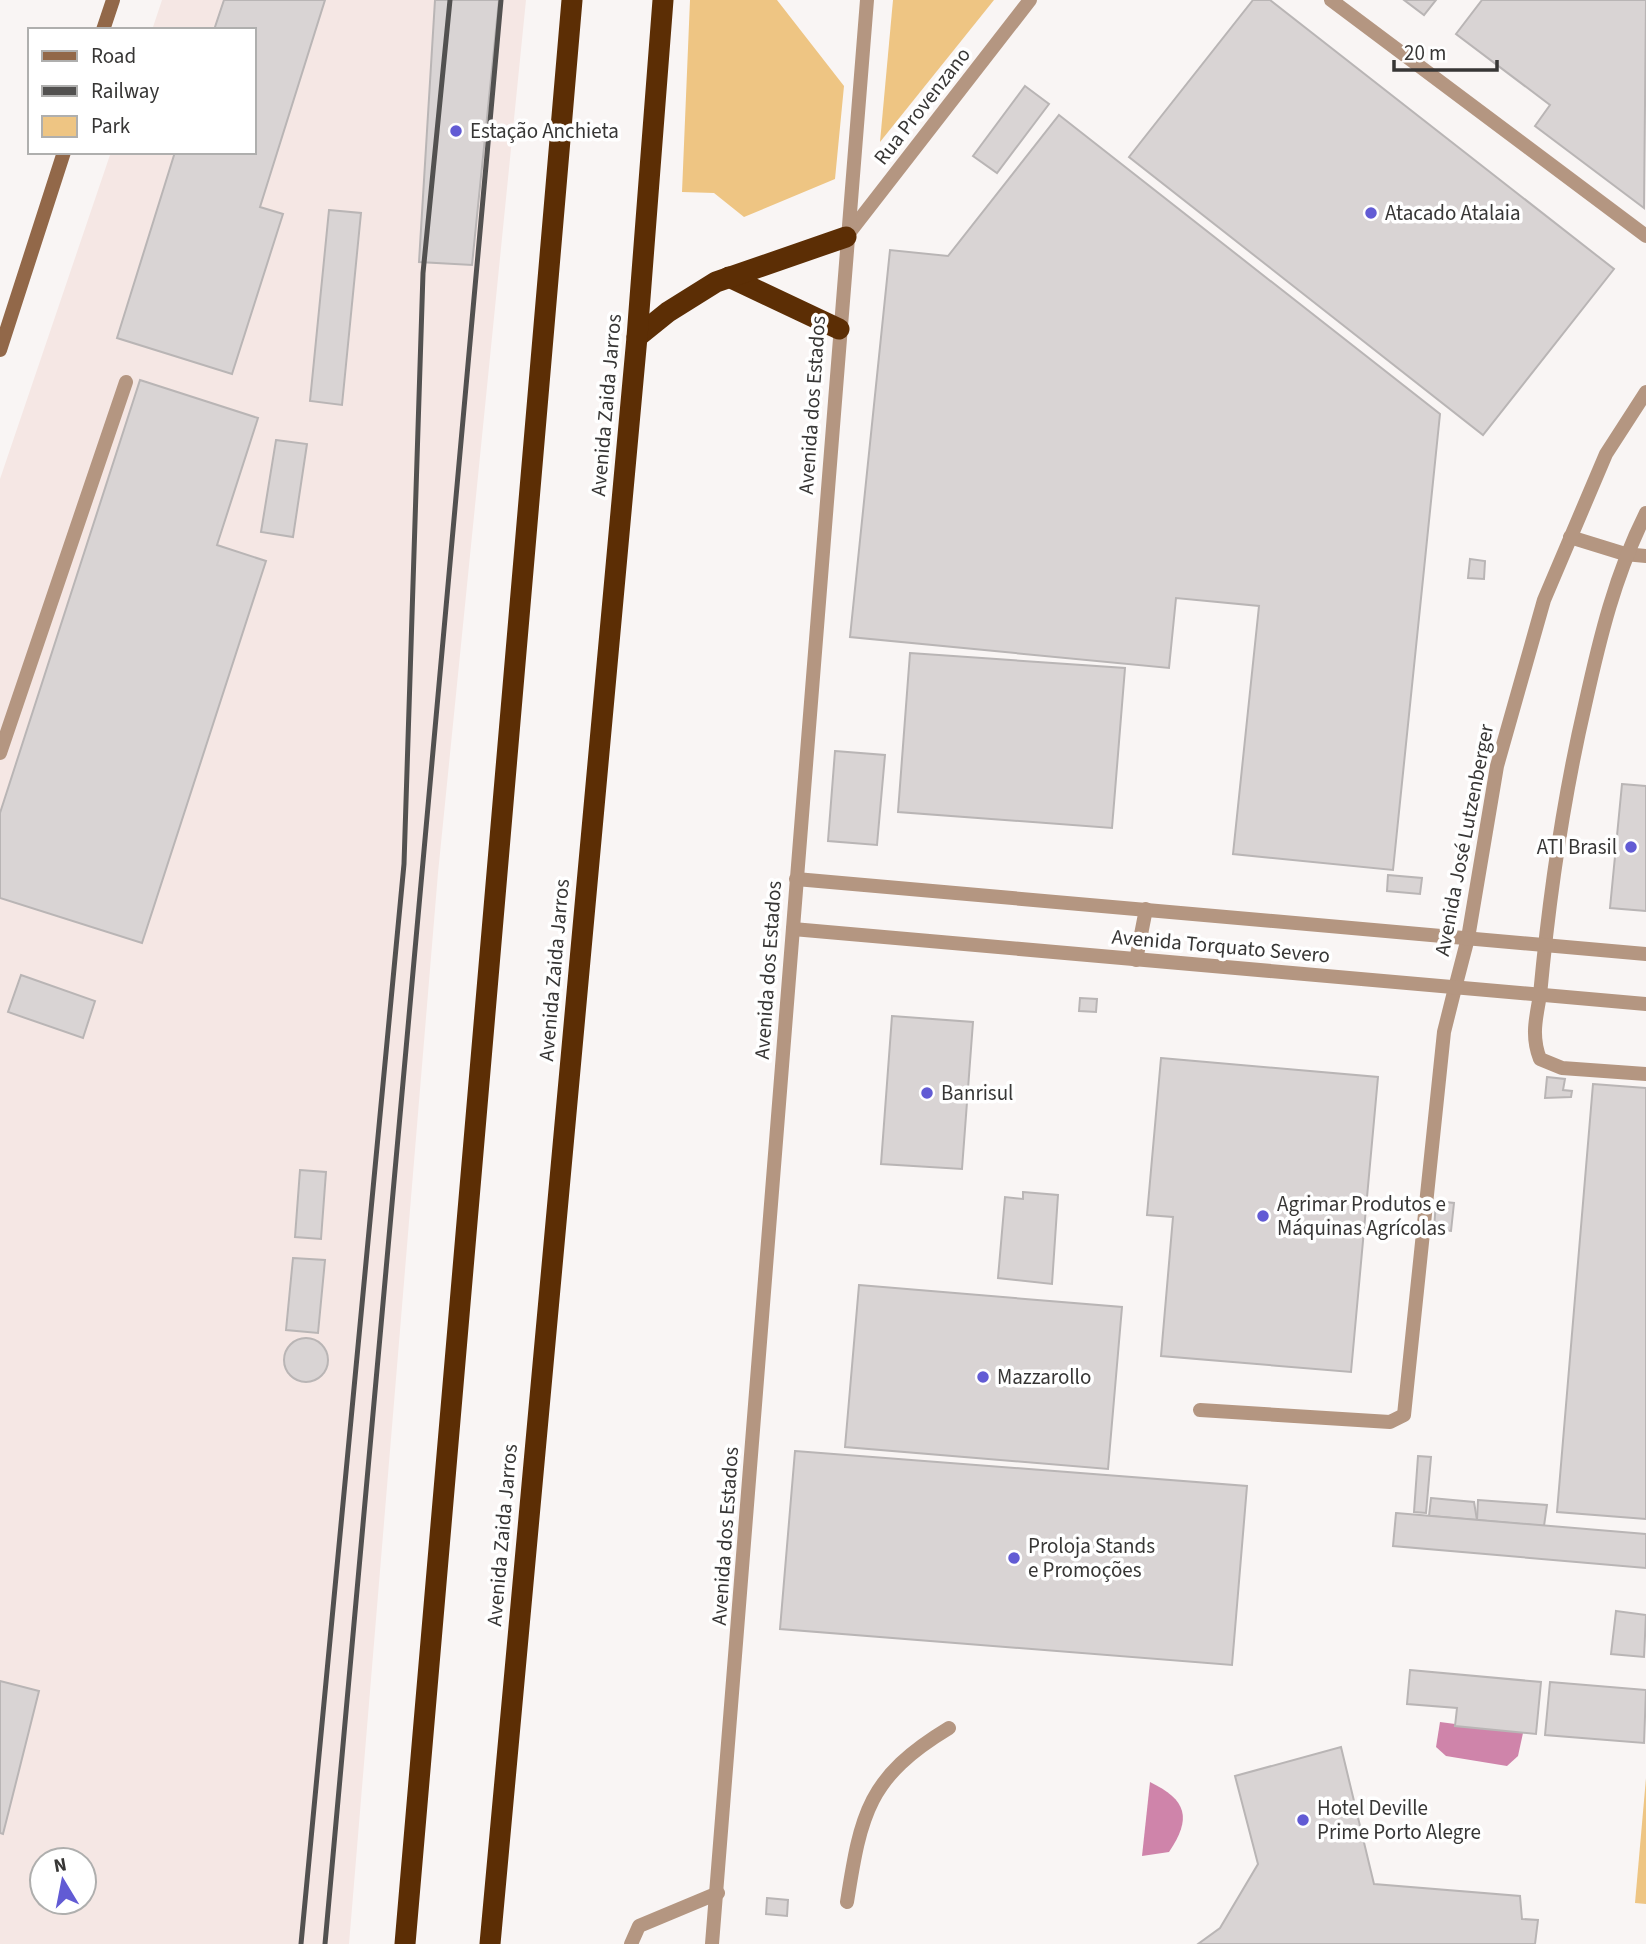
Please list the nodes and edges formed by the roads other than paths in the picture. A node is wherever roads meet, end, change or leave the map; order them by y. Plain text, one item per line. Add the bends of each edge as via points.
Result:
1 (113, 0) edge
2 (572, 0) edge
3 (663, 0) edge
4 (867, 0) edge
5 (1030, 0) edge
6 (1331, 0) edge
7 (104, 28) edge
8 (63, 154) edge
9 (1646, 236) edge
10 (846, 237) junction
11 (729, 277) junction
12 (839, 329) junction
13 (637, 337) junction
14 (0, 350) edge
15 (126, 382) dead end
16 (1646, 392) edge
17 (1646, 513) edge
18 (1570, 537) junction
19 (1625, 554) junction
20 (1646, 556) edge
21 (0, 753) edge
22 (796, 879) junction
23 (1146, 909) junction
24 (793, 929) junction
25 (1468, 938) junction
26 (1545, 945) junction
27 (1646, 954) edge
28 (1136, 960) junction
29 (1455, 988) junction
30 (1540, 995) junction
31 (1646, 1004) edge
32 (1646, 1074) edge
33 (1200, 1409) dead end
34 (950, 1728) dead end
35 (718, 1893) junction
36 (847, 1902) dead end
37 (405, 1944) edge
38 (490, 1944) edge
39 (631, 1944) edge
40 (712, 1944) edge

1 - 7 main road
2 - 37 highway
3 - 13 highway, Avenida Zaida Jarros
4 - 10 street, Avenida dos Estados
5 - 10 street, Rua Provenzano
6 - 9 street
8 - 14 main road
10 - 11 highway
10 - 12 street, Avenida dos Estados
11 - 12 highway
11 - 13 highway
12 - 22 street, Avenida dos Estados
13 - 38 highway, Avenida Zaida Jarros
15 - 21 street
16 - 18 street, Avenida José Lutzenberger via 1606,454
17 - 19 street
18 - 19 street
18 - 25 street, Avenida José Lutzenberger via 1544,600 1497,766
19 - 20 street
19 - 26 street via 1606,609 1570,771
22 - 23 street, Avenida Torquato Severo
22 - 24 street, Avenida dos Estados
23 - 25 street, Avenida Torquato Severo
23 - 28 street
24 - 28 street, Avenida Torquato Severo
24 - 35 street, Avenida dos Estados
25 - 26 street, Avenida Torquato Severo
25 - 29 street, Avenida José Lutzenberger
26 - 27 street, Avenida Torquato Severo
26 - 30 street
28 - 29 street, Avenida Torquato Severo
29 - 30 street, Avenida Torquato Severo
29 - 33 street, Avenida José Lutzenberger via 1444,1032 1404,1415 1390,1422
30 - 31 street, Avenida Torquato Severo
30 - 32 street via 1534,1043 1540,1059 1562,1068
34 - 36 street via 921,1745 872,1799 858,1833
35 - 39 street via 639,1926
35 - 40 street, Avenida dos Estados

